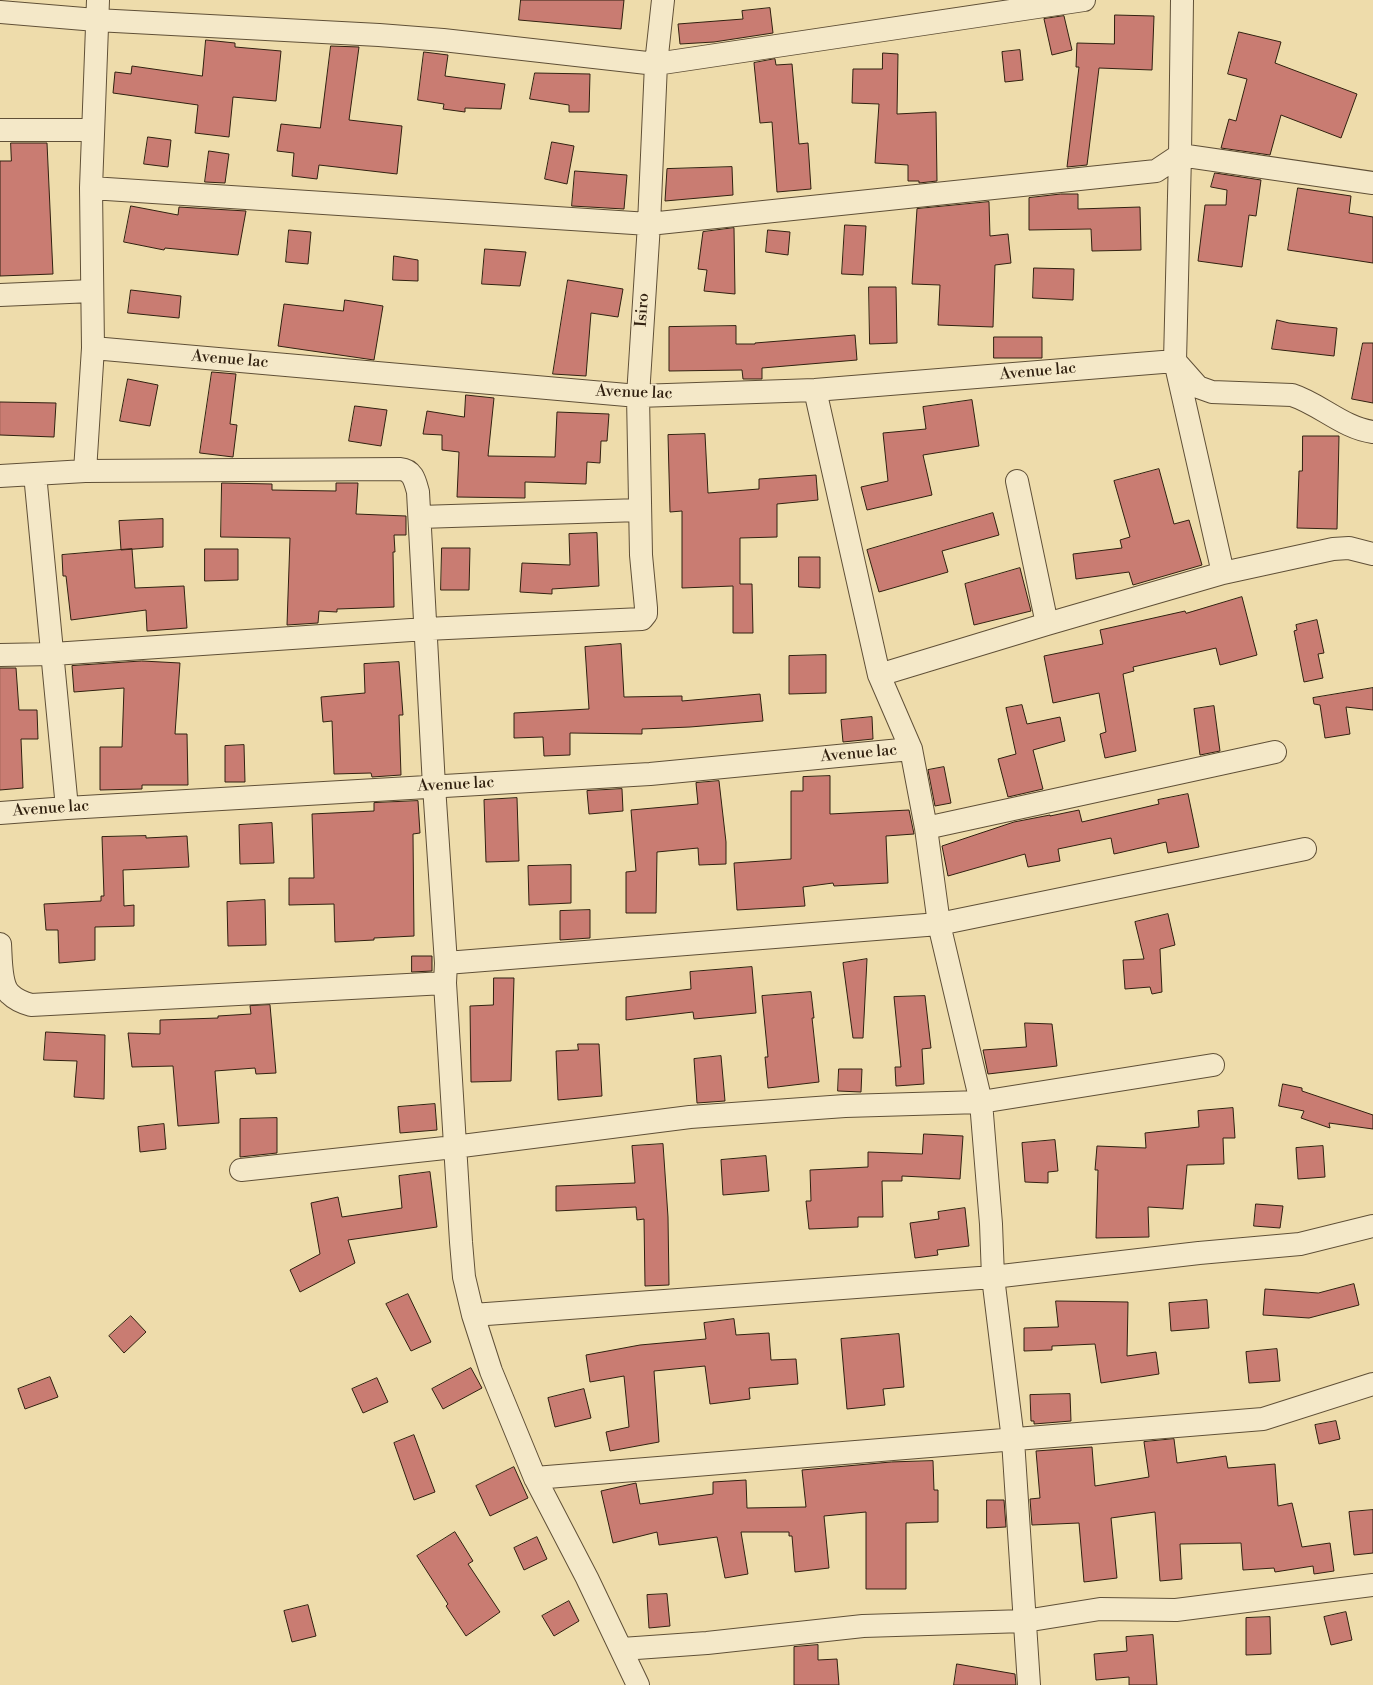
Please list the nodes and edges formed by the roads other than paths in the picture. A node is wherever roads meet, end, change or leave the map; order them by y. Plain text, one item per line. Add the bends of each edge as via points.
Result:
1 (663, 0) edge
2 (1084, 0) edge
3 (1182, 0) edge
4 (97, 10) edge
5 (0, 12) edge
6 (656, 64) junction
7 (0, 130) edge
8 (92, 130) junction
9 (1180, 156) junction
10 (1373, 183) edge
11 (91, 188) junction
12 (649, 224) junction
13 (92, 291) junction
14 (0, 295) edge
15 (93, 348) junction
16 (1175, 361) junction
17 (815, 390) junction
18 (638, 396) junction
19 (1373, 432) edge
20 (85, 470) junction
21 (35, 474) junction
22 (0, 476) edge
23 (1016, 481) dead end
24 (640, 510) junction
25 (420, 517) junction
26 (1373, 554) edge
27 (1223, 573) junction
28 (1047, 624) junction
29 (426, 629) junction
30 (53, 654) junction
31 (0, 655) edge
32 (879, 675) junction
33 (910, 750) junction
34 (1275, 752) dead end
35 (434, 786) junction
36 (67, 808) junction
37 (0, 813) edge
38 (926, 828) junction
39 (1305, 848) dead end
40 (938, 924) junction
41 (0, 944) edge
42 (446, 973) junction
43 (1213, 1065) dead end
44 (981, 1102) junction
45 (454, 1147) junction
46 (241, 1170) dead end
47 (1373, 1226) edge
48 (993, 1277) junction
49 (472, 1315) junction
50 (1373, 1384) edge
51 (1013, 1440) junction
52 (535, 1478) junction
53 (1373, 1585) edge
54 (1025, 1621) junction
55 (622, 1649) junction
56 (638, 1685) edge
57 (1029, 1685) edge

1 - 6 street, Isiro
2 - 6 street
3 - 9 street
4 - 5 street
4 - 6 street via 444,40
4 - 8 street
6 - 12 street, Isiro
7 - 8 street
8 - 11 street
9 - 10 street
9 - 12 street via 1156,171
9 - 16 street
11 - 12 street
11 - 13 street
12 - 18 street, Isiro
13 - 14 street
13 - 15 street
15 - 18 street, Avenue lac
15 - 20 street
16 - 17 street, Avenue lac
16 - 19 street via 1198,387 1212,392 1292,395 1346,424
16 - 27 street
17 - 18 street, Avenue lac
17 - 32 street
18 - 24 street, Isiro
20 - 21 street
20 - 25 street via 405,469 415,478
21 - 22 street
21 - 30 street
23 - 28 street
24 - 25 street
24 - 29 street, Isiro via 646,608 642,619
25 - 29 street
26 - 27 street via 1348,548 1333,549
27 - 28 street
28 - 32 street
29 - 30 street
29 - 35 street
30 - 31 street
30 - 36 street
32 - 33 street
33 - 35 street, Avenue lac via 650,774
33 - 38 street
34 - 38 street
35 - 36 street, Avenue lac
35 - 42 street
36 - 37 street, Avenue lac
38 - 40 street
39 - 40 street
40 - 42 street
40 - 44 street
41 - 42 street via 8,994 31,1005
42 - 45 street
43 - 44 street
44 - 45 street via 845,1106 690,1117
44 - 48 street
45 - 46 street
45 - 49 street via 464,1277
47 - 48 street via 1300,1244
48 - 49 street
48 - 51 street
49 - 52 street
50 - 51 street via 1263,1419
51 - 52 street
51 - 54 street
52 - 55 street
53 - 54 street via 1176,1610 1100,1609
54 - 55 street via 863,1626
54 - 57 street
55 - 56 street

